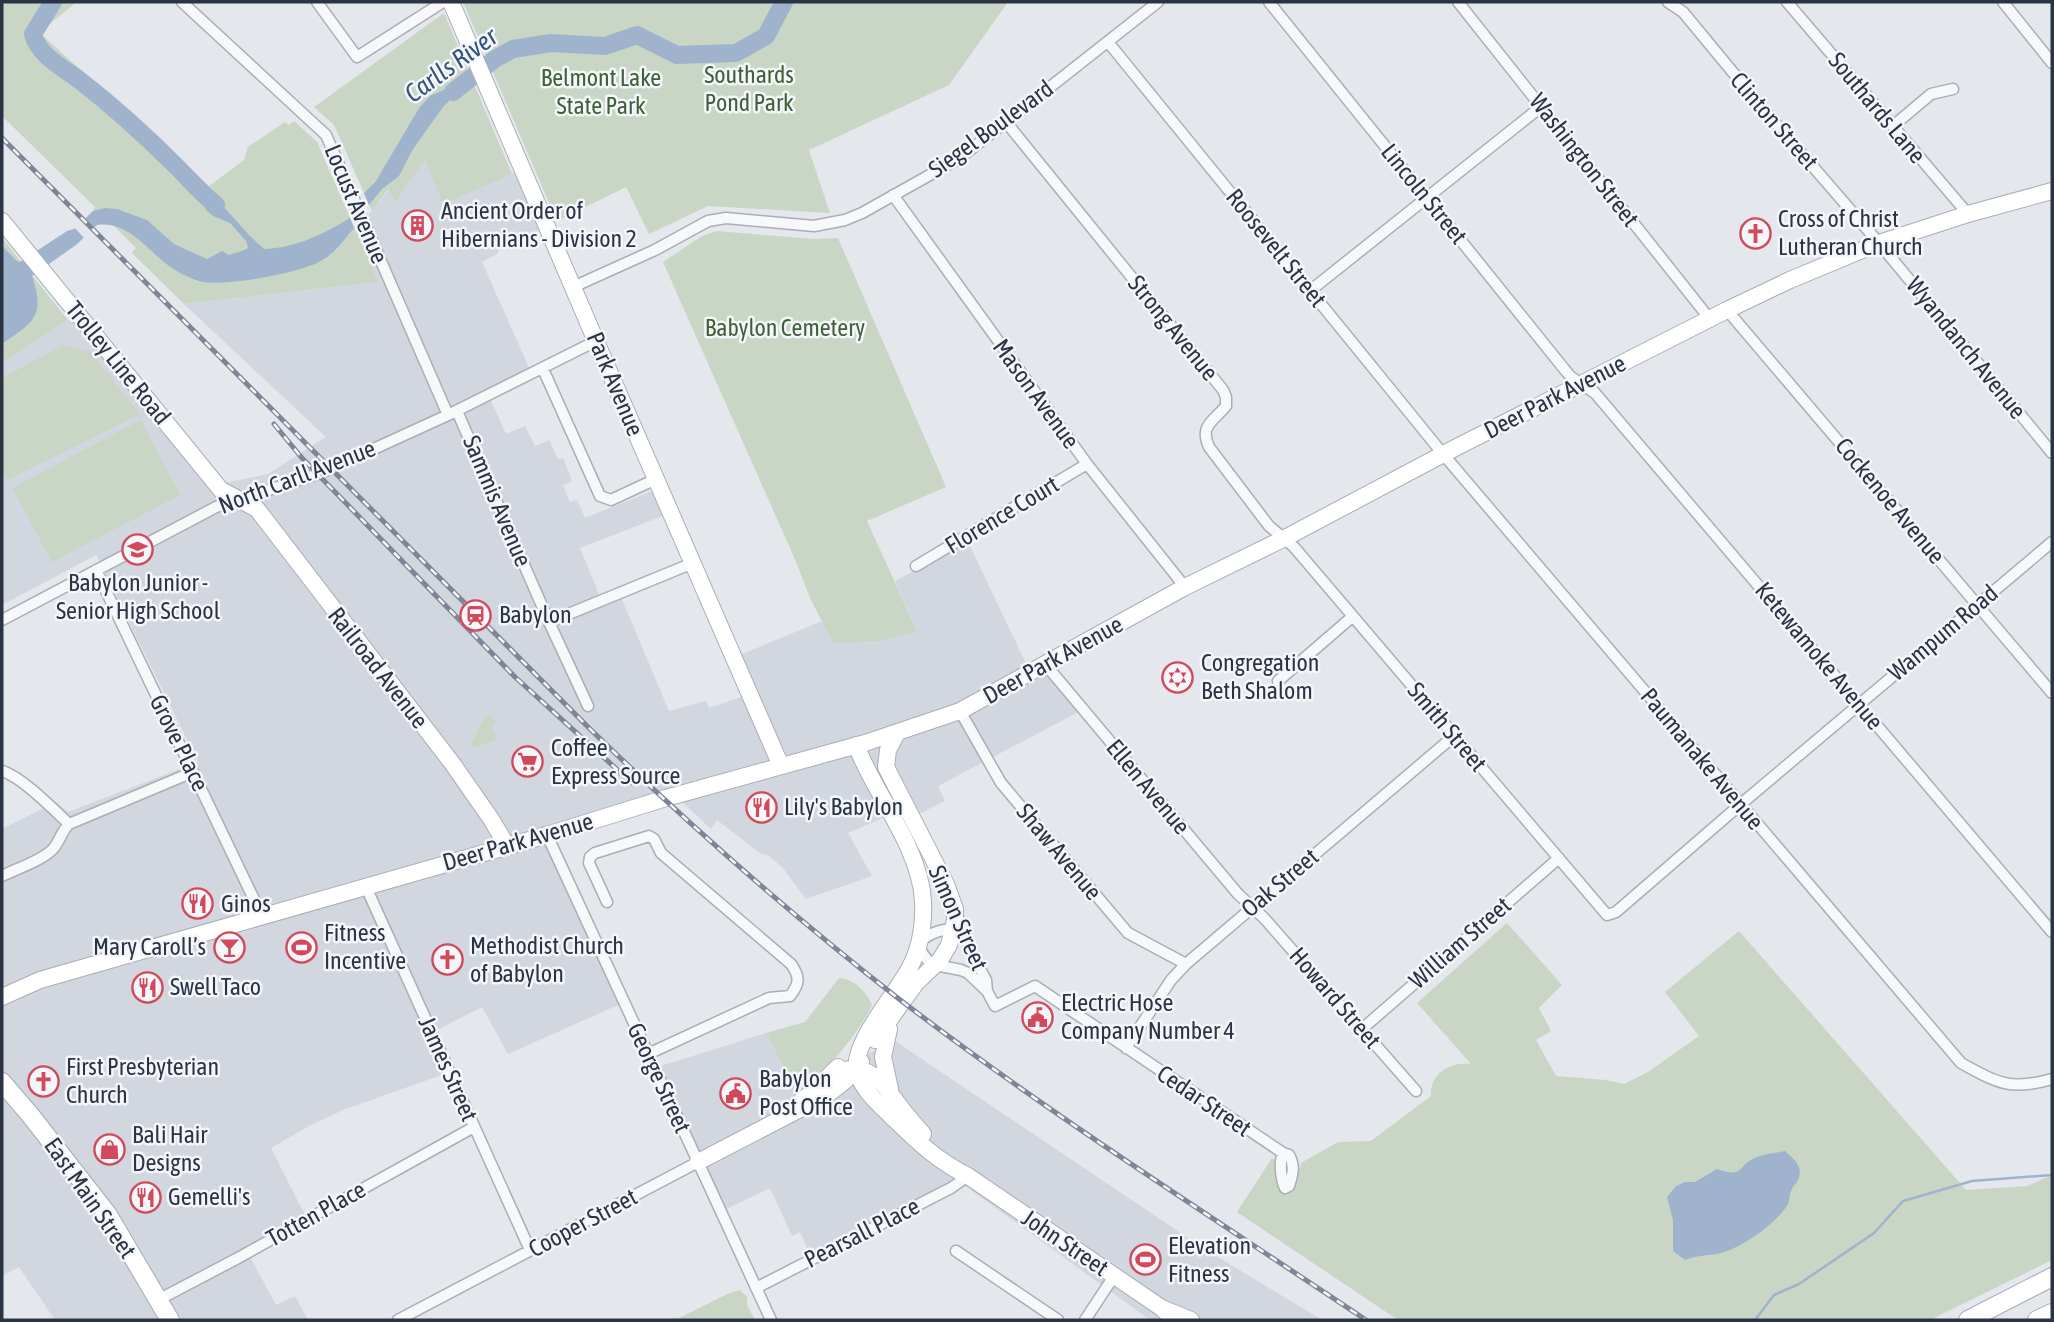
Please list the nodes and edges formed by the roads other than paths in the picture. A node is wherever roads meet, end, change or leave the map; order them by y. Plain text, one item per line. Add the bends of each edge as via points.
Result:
1 (182, 2) edge
2 (317, 2) edge
3 (443, 2) edge
4 (451, 2) edge
5 (1158, 2) edge
6 (1269, 2) edge
7 (1458, 2) edge
8 (1668, 2) edge
9 (1787, 2) edge
10 (2003, 2) edge
11 (1108, 42) junction
12 (2052, 62) edge
13 (1953, 89) dead end
14 (1542, 106) junction
15 (1006, 122) junction
16 (1893, 126) junction
17 (2052, 191) edge
18 (893, 195) junction
19 (1426, 196) junction
20 (1968, 214) junction
21 (2, 222) edge
22 (1879, 243) junction
23 (573, 287) junction
24 (1311, 290) junction
25 (1727, 310) junction
26 (1710, 318) junction
27 (596, 341) junction
28 (543, 369) junction
29 (1582, 383) junction
30 (452, 413) junction
31 (2052, 453) edge
32 (1443, 454) junction
33 (1087, 464) junction
34 (656, 479) junction
35 (239, 499) junction
36 (1285, 538) junction
37 (2052, 542) edge
38 (693, 564) junction
39 (916, 566) dead end
40 (96, 570) junction
41 (1185, 587) junction
42 (1977, 605) junction
43 (1353, 617) junction
44 (2, 620) edge
45 (549, 622) junction
46 (1045, 665) junction
47 (1278, 681) dead end
48 (2052, 693) edge
49 (1859, 704) junction
50 (588, 706) dead end
51 (960, 711) junction
52 (897, 733) junction
53 (1454, 736) junction
54 (860, 744) junction
55 (781, 766) junction
56 (2, 772) edge
57 (193, 772) junction
58 (1741, 804) junction
59 (69, 824) junction
60 (918, 831) junction
61 (547, 835) junction
62 (507, 846) junction
63 (1559, 858) junction
64 (2, 876) edge
65 (366, 887) junction
66 (607, 902) dead end
67 (1253, 906) junction
68 (955, 909) joint
69 (262, 916) junction
70 (1610, 916) joint
71 (959, 932) junction
72 (2052, 932) edge
73 (919, 942) junction
74 (1186, 964) junction
75 (934, 966) junction
76 (987, 991) junction
77 (2, 996) edge
78 (893, 1017) junction
79 (871, 1027) junction
80 (1362, 1028) junction
81 (1126, 1048) junction
82 (648, 1054) junction
83 (856, 1069) junction
84 (833, 1073) junction
85 (2052, 1079) edge
86 (2, 1082) edge
87 (1416, 1091) dead end
88 (827, 1095) junction
89 (887, 1100) junction
90 (767, 1124) junction
91 (474, 1127) junction
92 (1283, 1153) dead end
93 (698, 1162) junction
94 (968, 1176) junction
95 (530, 1250) junction
96 (956, 1251) dead end
97 (1114, 1276) junction
98 (2052, 1277) edge
99 (756, 1288) junction
100 (158, 1300) junction
101 (2052, 1313) edge
102 (1168, 1314) edge
103 (170, 1320) edge
104 (398, 1320) edge
105 (771, 1320) edge
106 (1058, 1320) edge
107 (1085, 1320) edge
108 (1191, 1320) edge
109 (1968, 1320) edge
110 (2037, 1320) edge

1 - 30 street, Locust Avenue via 326,135
2 - 3 street via 356,57
4 - 23 main road, Park Avenue
5 - 11 street, Siegel Boulevard
6 - 19 street, Lincoln Street
7 - 14 street, Washington Street
8 - 22 street, Clinton Street via 1683,12
9 - 16 street, Southards Lane
10 - 12 street
11 - 15 street, Siegel Boulevard
11 - 24 street, Roosevelt Street
13 - 16 street via 1931,94
14 - 19 street
14 - 26 street, Washington Street
15 - 18 street, Siegel Boulevard via 960,158
15 - 36 street, Strong Avenue via 1223,390 1226,406 1206,428 1205,438 1269,526
16 - 20 street, Southards Lane
17 - 20 main road, Deer Park Avenue
18 - 23 street, Siegel Boulevard via 845,220 814,226 726,218 708,221
18 - 33 street, Mason Avenue
19 - 24 street
19 - 29 street, Lincoln Street via 1565,370
20 - 22 main road, Deer Park Avenue
21 - 35 main road, Trolley Line Road via 221,490
22 - 25 main road, Deer Park Avenue
22 - 31 street, Wyandanch Avenue
23 - 27 main road, Park Avenue
24 - 32 street, Roosevelt Street
25 - 26 main road, Deer Park Avenue
25 - 42 street, Cockenoe Avenue
26 - 29 main road, Deer Park Avenue
27 - 28 street, North Carll Avenue
27 - 34 main road, Park Avenue
28 - 30 street, North Carll Avenue
28 - 34 street via 600,496 611,500
29 - 32 main road, Deer Park Avenue
29 - 49 street, Ketewamoke Avenue
30 - 35 street, North Carll Avenue via 321,473
30 - 45 street, Sammis Avenue
32 - 36 main road, Deer Park Avenue
32 - 58 street, Paumanake Avenue
33 - 39 street, Florence Court
33 - 41 street, Mason Avenue
34 - 38 main road, Park Avenue
35 - 40 street, North Carll Avenue via 217,506
35 - 62 main road, Railroad Avenue via 257,509 447,757
36 - 41 main road, Deer Park Avenue
36 - 43 street, Smith Street
37 - 42 street, Wampum Road
38 - 45 street
38 - 55 main road, Park Avenue
40 - 44 street, North Carll Avenue
40 - 57 street, Grove Place
41 - 46 main road, Deer Park Avenue
42 - 48 street, Cockenoe Avenue
42 - 49 street, Wampum Road
43 - 47 street
43 - 53 street, Smith Street
45 - 50 street, Sammis Avenue
46 - 51 main road, Deer Park Avenue
46 - 67 street, Ellen Avenue via 1238,894
49 - 58 street, Wampum Road
49 - 72 street, Ketewamoke Avenue
51 - 52 main road, Deer Park Avenue
51 - 74 street, Shaw Avenue via 1000,783 1128,933
52 - 54 main road, Deer Park Avenue
52 - 60 main road, Simon Street via 886,767
53 - 63 street, Smith Street
53 - 67 street, Oak Street
54 - 55 main road, Deer Park Avenue
54 - 60 main road, Simon Street
54 - 73 main road, Simon Street via 921,884
55 - 61 main road, Deer Park Avenue
56 - 59 street via 38,795
57 - 59 street
57 - 69 street, Grove Place
58 - 70 street, Wampum Road
58 - 85 street, Paumanake Avenue via 1961,1063 2010,1085
59 - 64 street via 50,852
60 - 68 main road, Simon Street
61 - 62 main road, Deer Park Avenue
61 - 82 street, George Street
62 - 65 main road, Deer Park Avenue
63 - 70 street, Smith Street
63 - 80 street, William Street
65 - 69 main road, Deer Park Avenue
65 - 91 street, James Street
66 - 82 street via 590,857 649,836 661,853 791,964 798,976 790,996 769,998
67 - 74 street, Oak Street
67 - 80 street, Howard Street
68 - 71 main road, Cooper Street
69 - 77 main road, Deer Park Avenue via 40,980
71 - 73 street via 932,933
71 - 75 main road, Cooper Street
71 - 76 street, Simon Street via 986,980
73 - 75 street via 925,959
73 - 79 main road via 910,967
74 - 81 street, Oak Street
75 - 76 street via 961,970
75 - 78 main road, Cooper Street
76 - 81 street, Simon Street via 995,1006 1035,986
78 - 83 main road, Cooper Street
78 - 89 main road, John Street via 884,1042
79 - 83 main road via 857,1054
79 - 84 main road, Cooper Street
80 - 87 street, Howard Street
81 - 92 street, Cedar Street
82 - 93 street, George Street
83 - 84 main road
83 - 88 main road, Cooper Street
83 - 89 main road, John Street via 874,1075
84 - 90 main road, Cooper Street
86 - 100 main road, East Main Street via 104,1209
88 - 89 main road, John Street via 854,1093
88 - 90 main road, Cooper Street
89 - 94 main road, John Street
90 - 93 main road, Cooper Street
91 - 95 street, James Street
91 - 100 street, Totten Place
93 - 95 street, Cooper Street
93 - 99 street, George Street
94 - 97 main road, John Street
94 - 99 street, Pearsall Place
95 - 104 street, Cooper Street
96 - 106 street
97 - 102 main road, John Street
97 - 107 street
98 - 109 main road
99 - 105 street, George Street
100 - 103 main road, East Main Street
101 - 110 main road
102 - 108 main road, John Street

